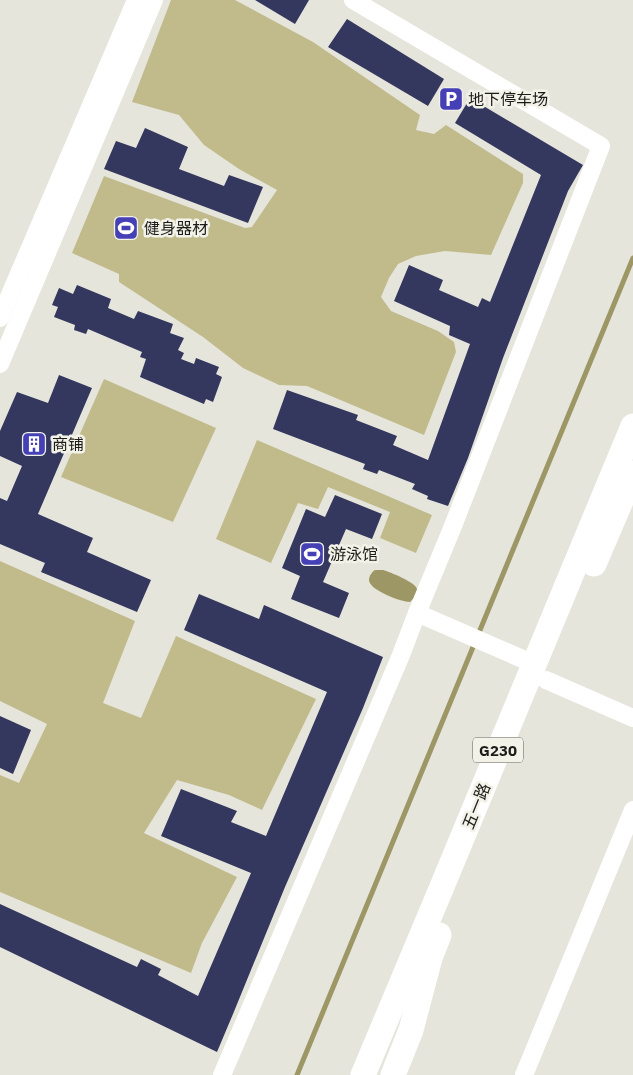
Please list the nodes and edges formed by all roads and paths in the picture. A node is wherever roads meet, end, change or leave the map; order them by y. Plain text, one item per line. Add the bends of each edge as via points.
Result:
1 (136, 0) edge
2 (154, 0) edge
3 (353, 0) edge
4 (0, 318) edge
5 (0, 364) edge
6 (633, 426) edge
7 (633, 473) edge
8 (417, 613) junction
9 (540, 672) junction
10 (633, 718) edge
11 (633, 810) edge
12 (222, 1075) edge
13 (363, 1075) edge
14 (393, 1075) edge
15 (524, 1075) edge

1 - 4 street
2 - 5 street
3 - 8 street via 601,146
6 - 9 highway, 五一路 / G230
7 - 9 highway, 五一路 / G230
8 - 9 street
8 - 12 street
9 - 10 street
9 - 13 highway, 五一路 / G230 via 441,889
9 - 14 highway, 五一路 / G230 via 430,958 411,1030
11 - 15 street

